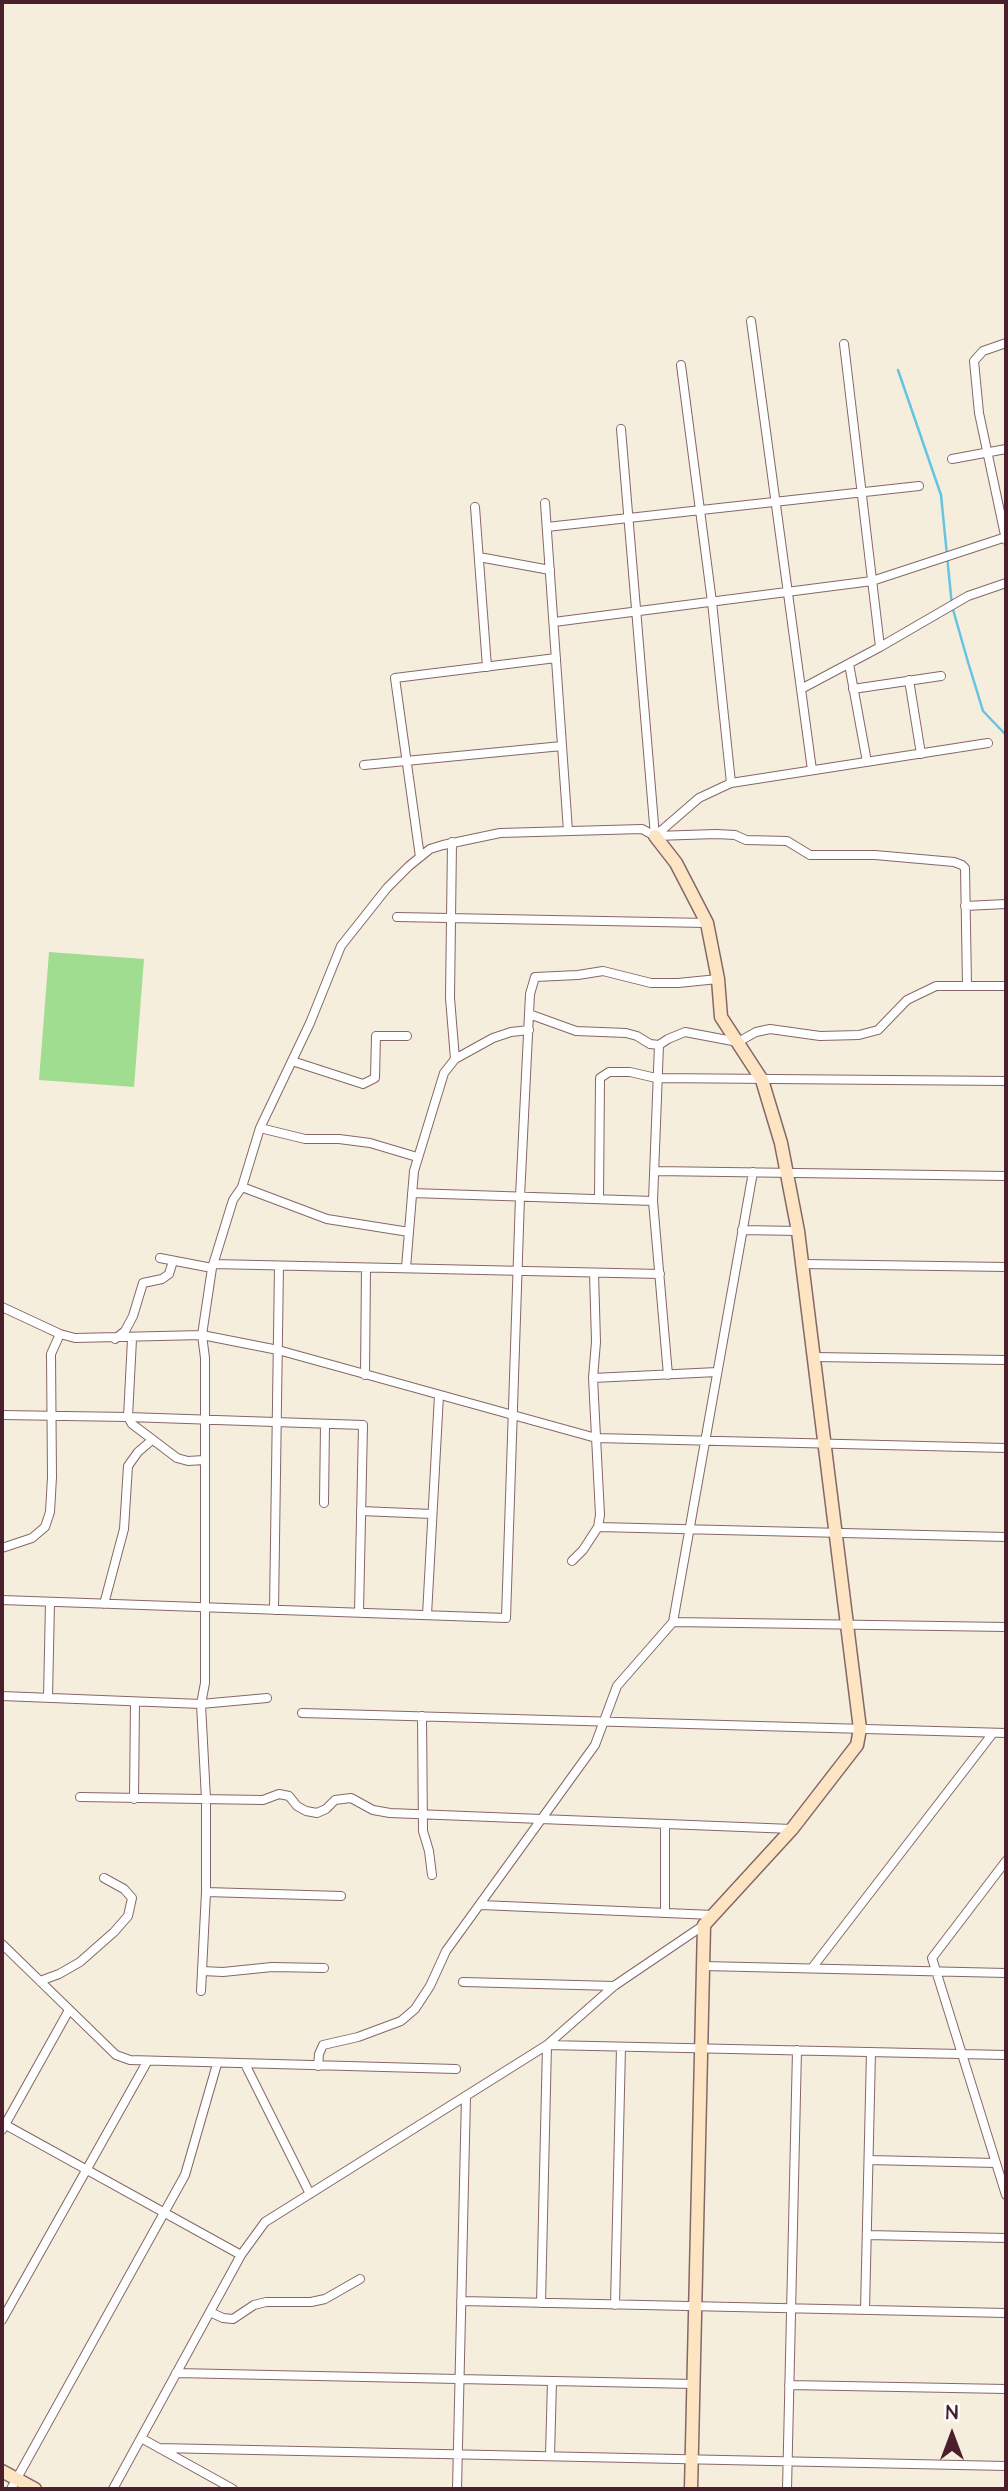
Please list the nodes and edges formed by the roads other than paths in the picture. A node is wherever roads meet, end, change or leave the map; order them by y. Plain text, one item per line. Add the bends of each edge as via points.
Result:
1 (751, 321) dead end
2 (844, 344) dead end
3 (1006, 344) edge
4 (681, 365) dead end
5 (621, 429) dead end
6 (1006, 449) edge
7 (987, 453) junction
8 (952, 459) dead end
9 (919, 486) dead end
10 (861, 492) junction
11 (775, 502) junction
12 (545, 503) dead end
13 (475, 507) dead end
14 (700, 510) junction
15 (628, 518) junction
16 (547, 527) junction
17 (1006, 538) edge
18 (479, 557) junction
19 (550, 570) junction
20 (872, 581) junction
21 (1006, 583) edge
22 (788, 592) junction
23 (712, 602) junction
24 (636, 611) junction
25 (554, 622) junction
26 (880, 647) junction
27 (556, 658) junction
28 (849, 664) junction
29 (487, 667) junction
30 (941, 676) dead end
31 (909, 680) junction
32 (801, 689) junction
33 (853, 689) junction
34 (988, 743) dead end
35 (562, 746) junction
36 (921, 754) junction
37 (406, 761) junction
38 (867, 762) junction
39 (363, 765) dead end
40 (812, 770) junction
41 (731, 783) junction
42 (568, 831) junction
43 (654, 836) junction
44 (452, 842) junction
45 (420, 858) junction
46 (1006, 904) edge
47 (965, 906) junction
48 (397, 917) dead end
49 (451, 918) junction
50 (707, 923) junction
51 (718, 979) junction
52 (967, 985) junction
53 (1006, 986) edge
54 (529, 1014) junction
55 (529, 1030) junction
56 (407, 1036) dead end
57 (737, 1042) junction
58 (659, 1045) junction
59 (455, 1059) junction
60 (292, 1061) junction
61 (656, 1078) junction
62 (762, 1080) junction
63 (1006, 1081) edge
64 (260, 1128) junction
65 (417, 1157) junction
66 (655, 1171) junction
67 (753, 1172) junction
68 (786, 1173) junction
69 (1006, 1176) edge
70 (242, 1187) junction
71 (412, 1193) junction
72 (520, 1197) junction
73 (598, 1199) junction
74 (653, 1201) junction
75 (743, 1230) junction
76 (798, 1230) junction
77 (409, 1232) junction
78 (160, 1258) dead end
79 (173, 1261) junction
80 (803, 1264) junction
81 (212, 1266) junction
82 (279, 1266) junction
83 (366, 1268) junction
84 (406, 1268) junction
85 (1006, 1268) edge
86 (518, 1271) junction
87 (594, 1272) junction
88 (660, 1274) junction
89 (2, 1307) edge
90 (60, 1334) junction
91 (202, 1335) junction
92 (115, 1339) junction
93 (132, 1339) junction
94 (278, 1350) junction
95 (814, 1357) junction
96 (1006, 1360) edge
97 (717, 1373) junction
98 (668, 1375) junction
99 (365, 1376) junction
100 (593, 1378) junction
101 (439, 1395) junction
102 (514, 1414) junction
103 (2, 1415) edge
104 (52, 1416) junction
105 (128, 1418) junction
106 (204, 1420) junction
107 (277, 1422) junction
108 (325, 1424) junction
109 (596, 1438) junction
110 (152, 1440) junction
111 (705, 1440) junction
112 (825, 1443) junction
113 (1006, 1448) edge
114 (204, 1460) junction
115 (324, 1503) dead end
116 (361, 1511) junction
117 (432, 1514) junction
118 (598, 1527) junction
119 (690, 1529) junction
120 (836, 1533) junction
121 (1006, 1537) edge
122 (2, 1548) edge
123 (572, 1561) dead end
124 (2, 1600) edge
125 (50, 1602) junction
126 (104, 1604) junction
127 (205, 1607) junction
128 (274, 1610) junction
129 (359, 1612) junction
130 (426, 1615) junction
131 (673, 1622) junction
132 (847, 1625) junction
133 (1006, 1627) edge
134 (2, 1696) edge
135 (48, 1698) junction
136 (267, 1698) dead end
137 (135, 1702) junction
138 (201, 1704) junction
139 (302, 1713) dead end
140 (422, 1716) junction
141 (604, 1722) junction
142 (860, 1729) junction
143 (993, 1733) junction
144 (1006, 1733) edge
145 (80, 1797) dead end
146 (134, 1799) junction
147 (206, 1799) junction
148 (422, 1813) junction
149 (543, 1818) junction
150 (665, 1824) junction
151 (792, 1829) junction
152 (1006, 1861) edge
153 (432, 1875) dead end
154 (104, 1878) dead end
155 (206, 1892) junction
156 (341, 1895) dead end
157 (481, 1905) junction
158 (665, 1913) junction
159 (713, 1915) junction
160 (704, 1925) junction
161 (2, 1944) edge
162 (703, 1966) junction
163 (324, 1968) dead end
164 (812, 1968) junction
165 (202, 1971) junction
166 (937, 1972) junction
167 (1006, 1973) edge
168 (40, 1981) junction
169 (463, 1982) dead end
170 (614, 1986) junction
171 (201, 1992) dead end
172 (69, 2010) junction
173 (547, 2045) junction
174 (621, 2046) junction
175 (701, 2048) junction
176 (797, 2050) junction
177 (871, 2052) junction
178 (962, 2054) junction
179 (1006, 2055) edge
180 (147, 2062) junction
181 (217, 2064) junction
182 (245, 2064) junction
183 (318, 2066) junction
184 (456, 2069) dead end
185 (466, 2096) junction
186 (3, 2126) edge
187 (869, 2160) junction
188 (996, 2163) junction
189 (88, 2170) junction
190 (310, 2194) junction
191 (1006, 2195) edge
192 (164, 2213) junction
193 (867, 2235) junction
194 (1006, 2238) edge
195 (241, 2255) junction
196 (360, 2279) dead end
197 (461, 2301) junction
198 (541, 2303) junction
199 (615, 2305) junction
200 (695, 2306) junction
201 (791, 2309) junction
202 (865, 2310) junction
203 (210, 2312) junction
204 (1006, 2313) edge
205 (2, 2320) edge
206 (176, 2373) junction
207 (459, 2379) junction
208 (552, 2381) junction
209 (694, 2385) junction
210 (789, 2385) junction
211 (1006, 2389) edge
212 (141, 2438) junction
213 (159, 2448) junction
214 (458, 2454) junction
215 (550, 2456) junction
216 (692, 2459) junction
217 (788, 2461) junction
218 (1006, 2466) edge
219 (2, 2471) edge
220 (13, 2484) edge
221 (35, 2489) edge
222 (113, 2489) edge
223 (233, 2489) edge
224 (457, 2489) edge
225 (691, 2489) edge
226 (787, 2489) edge

1 - 11 street
2 - 10 street
3 - 7 street via 983,351 974,361
4 - 14 street
5 - 15 street
6 - 7 street
7 - 8 street
7 - 17 street
9 - 10 street
10 - 11 street
10 - 20 street
11 - 14 street
11 - 22 street
12 - 16 street
13 - 18 street
14 - 15 street
14 - 23 street
15 - 16 street
15 - 24 street
16 - 19 street
17 - 20 street
18 - 19 street
18 - 29 street
19 - 25 street
20 - 22 street
20 - 26 street
21 - 26 street via 968,596
22 - 23 street
22 - 32 street
23 - 24 street
23 - 41 street
24 - 25 street
24 - 43 street
25 - 27 street
26 - 28 street
27 - 29 street
27 - 35 street
28 - 32 street
28 - 33 street
29 - 37 street via 395,678
30 - 31 street
31 - 33 street
31 - 36 street
32 - 40 street
33 - 38 street
34 - 36 street
35 - 37 street
35 - 42 street
36 - 38 street
37 - 39 street
37 - 45 street
38 - 40 street
40 - 41 street
41 - 43 street via 699,798
42 - 43 street via 642,829
42 - 44 street via 500,833
43 - 47 street via 735,835 746,840 787,841 810,855 954,862 965,868
43 - 50 street via 676,863
44 - 45 street via 430,849
44 - 49 street
45 - 60 street via 387,888 341,946
46 - 47 street
47 - 52 street
48 - 49 street
49 - 50 street
49 - 59 street
50 - 51 street
51 - 54 street via 652,983 603,971 534,977
51 - 57 street via 721,1017
52 - 53 street
52 - 57 street via 936,986 907,1000 870,1034 820,1036 770,1029
54 - 55 street
54 - 58 street via 576,1031 626,1033
55 - 59 street via 493,1038
55 - 72 street
56 - 60 street via 376,1036 374,1078 363,1084
57 - 58 street via 685,1032
57 - 62 street
58 - 61 street
59 - 65 street via 444,1073
60 - 64 street
61 - 62 street
61 - 66 street
61 - 73 street via 609,1072 600,1078
62 - 63 street
62 - 68 street
64 - 65 street via 305,1139 370,1143
64 - 70 street
65 - 71 street
66 - 67 street
66 - 74 street
67 - 68 street
67 - 75 street
68 - 69 street
68 - 76 street
70 - 77 street via 327,1219
70 - 81 street via 233,1200
71 - 72 street
71 - 77 street
72 - 73 street
72 - 86 street
73 - 74 street
74 - 88 street
75 - 76 street
75 - 97 street
76 - 80 street
77 - 84 street
78 - 79 street
79 - 81 street
79 - 92 street via 169,1274 143,1283 133,1316
80 - 85 street
80 - 95 street
81 - 82 street
81 - 91 street
82 - 83 street
82 - 94 street
83 - 84 street
83 - 99 street
84 - 86 street
86 - 87 street
86 - 102 street
87 - 88 street
87 - 100 street
88 - 98 street
89 - 90 street
90 - 92 street
90 - 104 street via 51,1354
91 - 93 street
91 - 94 street
91 - 106 street
92 - 93 street
93 - 105 street
94 - 99 street
94 - 107 street
95 - 96 street
95 - 112 street
97 - 98 street
97 - 111 street
98 - 100 street
99 - 101 street
100 - 109 street
101 - 102 street
101 - 117 street
102 - 109 street
102 - 130 street via 506,1618
103 - 104 street
104 - 105 street
104 - 122 street via 50,1512 45,1527 32,1538
105 - 106 street
105 - 110 street
106 - 107 street
106 - 114 street
107 - 108 street
107 - 128 street
108 - 115 street
108 - 116 street via 363,1424
109 - 111 street
109 - 118 street
110 - 114 street via 177,1458
110 - 126 street via 128,1466 124,1529
111 - 112 street
111 - 119 street
112 - 113 street
112 - 120 street
114 - 127 street
116 - 117 street
116 - 129 street
117 - 130 street
118 - 119 street
118 - 123 street
119 - 120 street
119 - 131 street
120 - 121 street
120 - 132 street
124 - 125 street
125 - 126 street
125 - 135 street
126 - 127 street
127 - 128 street
127 - 138 street
128 - 129 street
129 - 130 street
131 - 132 street
131 - 141 street via 617,1686
132 - 133 street
132 - 142 street
134 - 135 street
135 - 137 street
136 - 138 street
137 - 138 street
137 - 146 street
138 - 147 street
139 - 140 street
140 - 141 street
140 - 148 street
141 - 142 street
141 - 149 street via 594,1745
142 - 143 street
142 - 151 street via 857,1745
143 - 144 street
143 - 164 street
145 - 146 street
146 - 147 street
147 - 148 street via 263,1800 279,1794 289,1796 306,1811 317,1812 335,1800 351,1798 373,1810
147 - 155 street
148 - 149 street
148 - 153 street
149 - 150 street
149 - 157 street
150 - 151 street
150 - 158 street
151 - 159 street
152 - 166 street via 932,1958
154 - 168 street via 132,1898 128,1916 80,1962
155 - 156 street
155 - 165 street
157 - 158 street
157 - 183 street via 446,1951 415,2009 401,2021 323,2045
158 - 159 street
159 - 160 street
160 - 162 street
160 - 170 street
161 - 168 street
162 - 164 street
162 - 175 street
163 - 165 street
164 - 166 street
165 - 171 street
166 - 167 street
166 - 178 street
168 - 172 street
169 - 170 street
170 - 173 street
172 - 180 street via 116,2055
172 - 186 street
173 - 174 street
173 - 185 street
173 - 198 street
174 - 175 street
174 - 199 street
175 - 176 street
175 - 200 street
176 - 177 street
176 - 201 street
177 - 178 street
177 - 187 street
178 - 179 street
178 - 188 street
180 - 181 street
180 - 189 street
181 - 182 street
181 - 192 street via 185,2175
182 - 183 street
182 - 190 street
183 - 184 street
185 - 190 street
185 - 197 street
186 - 189 street
187 - 188 street
187 - 193 street
188 - 191 street
189 - 192 street
189 - 205 street
190 - 195 street via 265,2222
192 - 195 street
192 - 220 street
193 - 194 street
193 - 202 street
195 - 203 street
196 - 203 street via 325,2299 254,2305 233,2319
197 - 198 street
197 - 207 street
198 - 199 street
199 - 200 street
200 - 201 street
200 - 209 street
201 - 202 street
201 - 210 street
202 - 204 street
203 - 206 street
206 - 207 street
206 - 212 street
207 - 208 street
207 - 214 street
208 - 209 street
208 - 215 street
209 - 216 street
210 - 211 street
210 - 217 street
212 - 213 street
212 - 222 street
213 - 214 street
213 - 223 street
214 - 215 street
214 - 224 street
215 - 216 street
216 - 217 street
216 - 225 street
217 - 218 street
217 - 226 street
219 - 220 street
220 - 221 street

